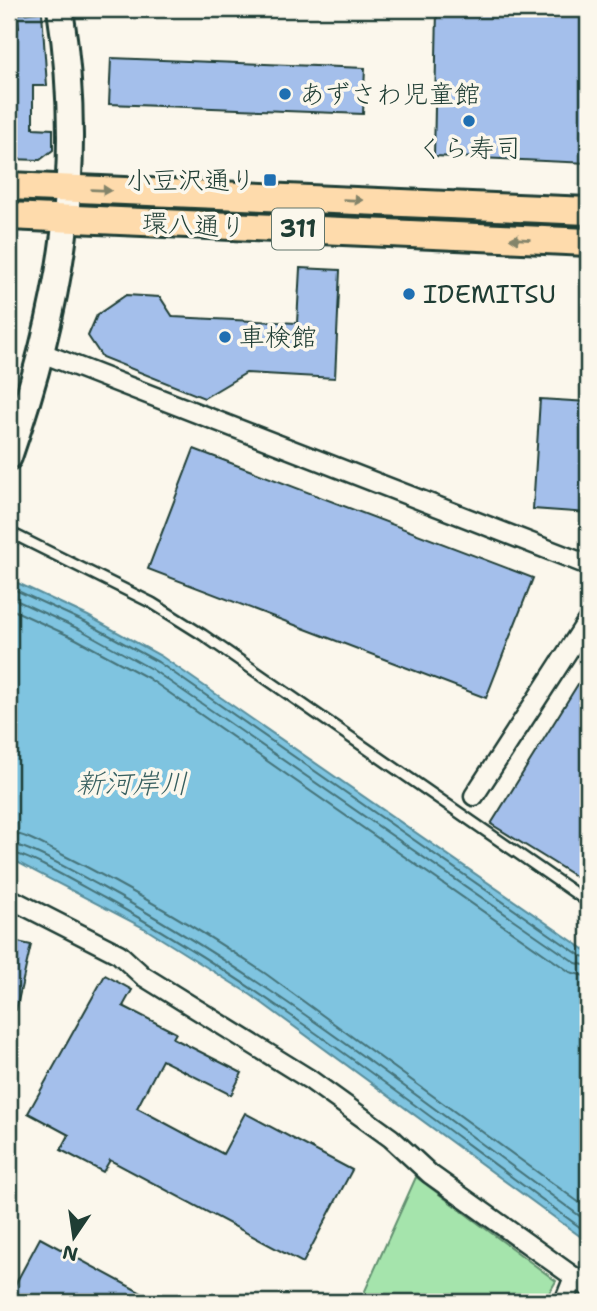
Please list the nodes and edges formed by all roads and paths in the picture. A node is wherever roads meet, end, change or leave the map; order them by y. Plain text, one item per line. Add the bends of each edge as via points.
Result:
1 (60, 9) edge
2 (9, 186) edge
3 (70, 189) junction
4 (588, 211) edge
5 (9, 216) edge
6 (67, 219) junction
7 (588, 242) edge
8 (42, 353) junction
9 (9, 457) edge
10 (9, 532) edge
11 (588, 565) edge
12 (588, 620) edge
13 (474, 796) dead end
14 (9, 898) edge
15 (588, 902) edge
16 (581, 1282) edge
17 (564, 1302) edge

1 - 3 street via 66,48
2 - 3 main road, 環八通り / 311
3 -> 4 main road, 環八通り / 311
3 - 6 street
5 - 6 main road, 環八通り / 311
7 -> 6 main road, 環八通り / 311
6 - 8 street
8 - 9 street
8 - 11 street
10 - 15 lane via 152,603 203,635
12 - 13 street
14 - 16 street via 119,954 143,976 309,1079 391,1138 430,1174
16 - 17 street

